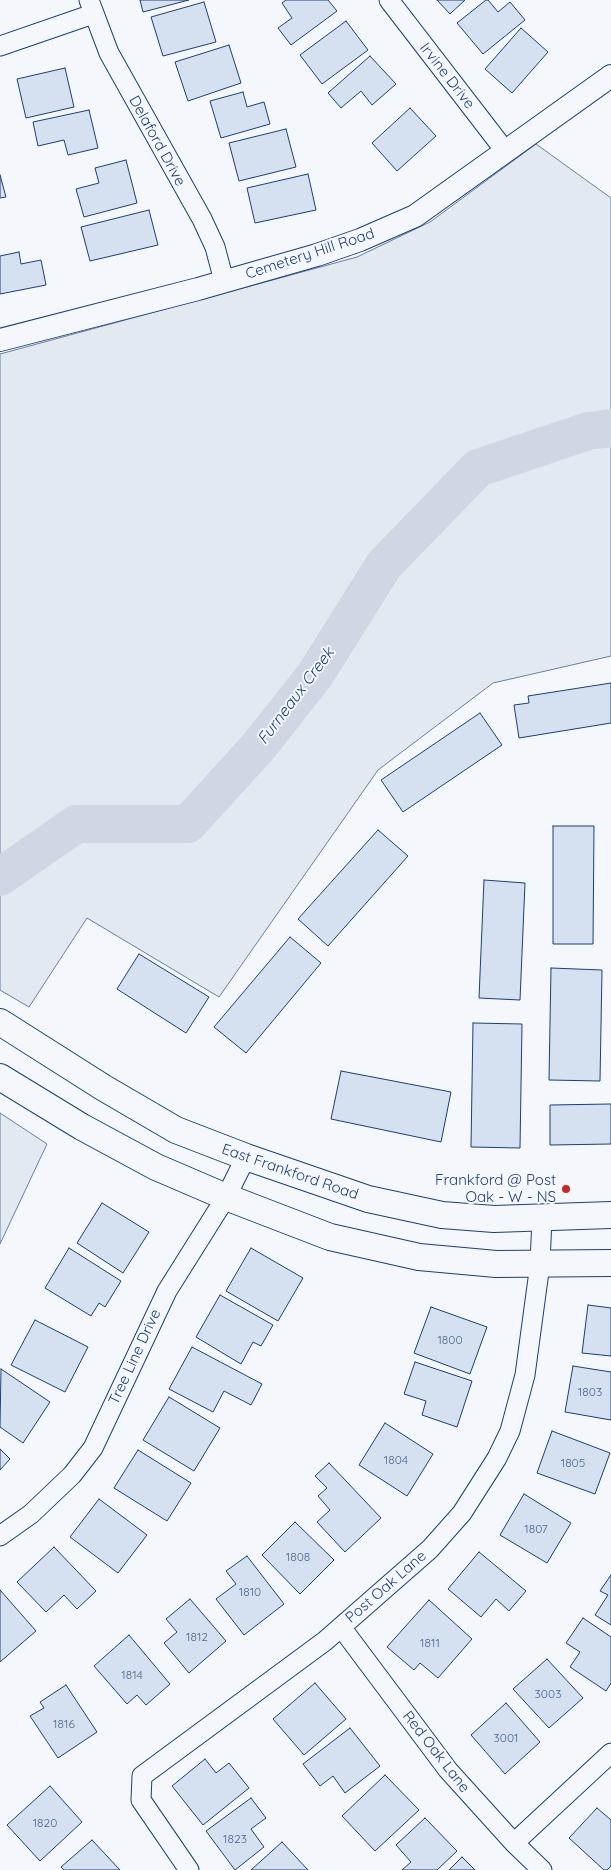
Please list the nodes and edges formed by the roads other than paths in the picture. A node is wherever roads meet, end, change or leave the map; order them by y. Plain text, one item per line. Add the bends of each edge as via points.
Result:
1 (389, 0) edge
2 (91, 7) edge
3 (0, 46) edge
4 (611, 76) edge
5 (506, 152) junction
6 (224, 281) junction
7 (0, 340) edge
8 (0, 1022) edge
9 (0, 1077) edge
10 (246, 1157) junction
11 (226, 1197) junction
12 (611, 1215) edge
13 (542, 1217) junction
14 (611, 1263) edge
15 (540, 1264) junction
16 (0, 1536) edge
17 (341, 1626) junction
18 (611, 1753) edge
19 (514, 1844) junction
20 (189, 1870) edge
21 (542, 1870) edge

1 - 5 street, Irvine Drive
2 - 3 street
2 - 6 street, Delaford Drive via 109,53 202,219 215,247
4 - 5 street, Cemetery Hill Road
5 - 6 street, Cemetery Hill Road via 415,216 352,243
6 - 7 street, Cemetery Hill Road
8 - 10 main road, East Frankford Road via 176,1130
9 - 11 main road via 107,1140
10 - 11 street, Tree Line Drive
10 - 13 main road, East Frankford Road via 368,1199 442,1215 494,1219
11 - 15 main road via 330,1237 419,1257 496,1264
11 - 16 street, Tree Line Drive via 167,1291 93,1448 72,1475 31,1514
12 - 13 main road, East Frankford Road
13 - 15 street, Post Oak Lane
14 - 15 main road
15 - 17 street, Post Oak Lane via 525,1376 510,1431 497,1458 462,1513 430,1549
17 - 19 street, Red Oak Lane via 448,1770
17 - 20 street, Post Oak Lane via 142,1776 141,1800
18 - 19 street
19 - 21 street, Red Oak Lane

